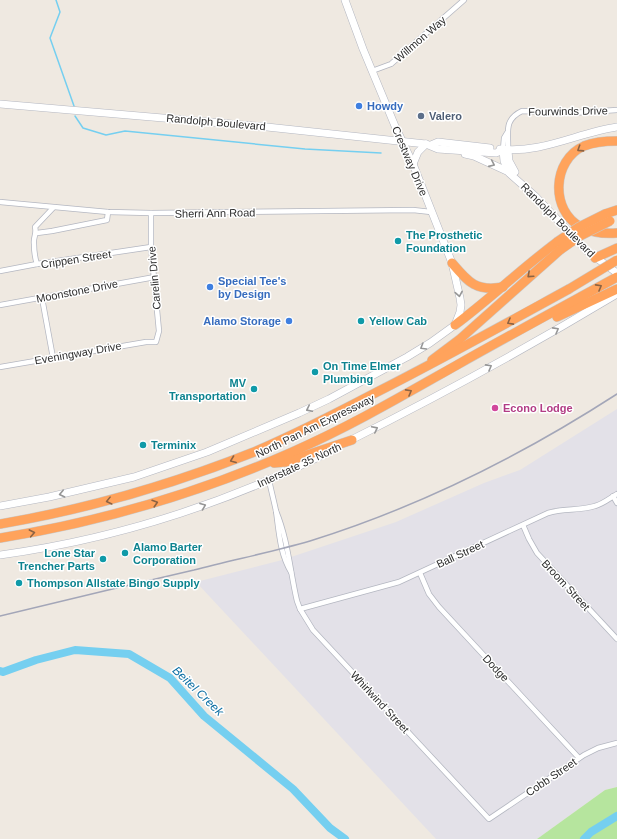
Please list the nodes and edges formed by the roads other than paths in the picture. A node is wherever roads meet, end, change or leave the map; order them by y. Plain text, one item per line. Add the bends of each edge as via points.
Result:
1 (345, 0) edge
2 (464, 0) edge
3 (372, 71) junction
4 (0, 104) edge
5 (617, 110) edge
6 (617, 127) edge
7 (508, 135) junction
8 (617, 141) edge
9 (402, 142) junction
10 (429, 145) junction
11 (507, 148) junction
12 (446, 149) junction
13 (520, 149) junction
14 (413, 164) junction
15 (509, 172) junction
16 (519, 180) junction
17 (0, 202) edge
18 (53, 208) junction
19 (617, 210) edge
20 (108, 212) junction
21 (431, 212) junction
22 (151, 213) junction
23 (611, 218) edge
24 (36, 232) junction
25 (617, 233) edge
26 (558, 246) junction
27 (151, 247) junction
28 (617, 249) edge
29 (595, 258) junction
30 (37, 264) junction
31 (452, 264) junction
32 (616, 269) edge
33 (0, 271) edge
34 (155, 277) junction
35 (503, 287) junction
36 (617, 289) edge
37 (617, 294) edge
38 (42, 298) junction
39 (617, 299) edge
40 (582, 300) junction
41 (0, 305) edge
42 (576, 319) junction
43 (455, 325) junction
44 (156, 342) joint
45 (52, 358) junction
46 (0, 367) edge
47 (420, 370) junction
48 (352, 440) junction
49 (263, 464) junction
50 (269, 480) junction
51 (615, 495) edge
52 (617, 503) edge
53 (0, 506) edge
54 (0, 524) edge
55 (523, 525) junction
56 (0, 538) edge
57 (0, 555) edge
58 (420, 573) junction
59 (300, 609) junction
60 (617, 640) edge
61 (617, 743) edge
62 (579, 758) junction
63 (489, 819) joint

1 - 3 main road, Crestway Drive
2 - 3 street, Willmon Way via 391,64
3 - 9 main road, Crestway Drive
4 - 9 main road, Randolph Boulevard via 268,127
5 - 7 street, Fourwinds Drive via 572,113 522,111 509,123
6 - 13 main road via 541,147
7 - 11 street, Fourwinds Drive via 504,138
7 - 13 street via 512,145
8 -> 25 highway via 582,147 563,167 559,180 564,209 576,224 598,233
9 - 10 main road, Randolph Boulevard
9 - 14 main road, Crestway Drive
10 - 11 main road, Randolph Boulevard via 438,142
10 - 12 main road, Randolph Boulevard
10 - 14 main road via 418,152
11 - 12 main road, Randolph Boulevard via 496,153
11 - 13 main road
11 - 15 main road via 504,161
11 - 16 main road, Randolph Boulevard via 509,161
12 -> 15 main road, Randolph Boulevard via 474,156
14 - 21 main road, Crestway Drive
15 - 16 main road, Randolph Boulevard
16 - 29 main road, Randolph Boulevard
17 - 18 street, Sherri Ann Road
18 - 20 street, Sherri Ann Road
18 - 24 street via 35,227
19 - 23 highway
20 - 22 street, Sherri Ann Road
20 - 24 street via 107,220
21 - 22 street, Sherri Ann Road via 413,210
21 - 31 main road, Crestway Drive
22 - 27 street, Carelin Drive
23 - 26 highway, bridge
24 - 30 street via 34,246
26 - 35 highway via 540,254
26 -> 47 highway via 477,323
27 - 30 street, Crippen Street
27 - 34 street, Carelin Drive
28 - 29 highway
28 - 32 highway via 614,256
29 - 32 main road, Randolph Boulevard
30 - 33 street, Crippen Street
31 - 35 highway via 473,285 487,289
31 -> 43 main road, Crestway Drive via 461,305
40 -> 32 highway
32 -> 47 highway, North Pan Am Expressway, bridge via 569,289
34 - 38 street, Moonstone Drive
34 - 44 street, Carelin Drive via 159,331
35 - 43 highway
36 - 40 highway
37 - 42 main road, Interstate 35 North
38 - 41 street, Moonstone Drive
38 - 45 street
39 - 42 main road, Interstate 35 North
49 -> 40 highway, North Pan Am Expressway via 363,417
48 -> 42 main road, Interstate 35 North
43 -> 53 main road via 403,359 329,399 207,452 134,477
44 - 45 street, Eveningway Drive
45 - 46 street, Eveningway Drive
47 -> 54 highway, North Pan Am Expressway via 307,428 254,452 205,470 114,500
48 - 49 highway via 286,462
48 - 50 main road, Interstate 35 North
56 -> 49 highway, North Pan Am Expressway via 63,527 133,509 179,496
57 -> 50 main road, Interstate 35 North via 62,544 153,522 195,509
50 - 59 street, Whirlwind Street via 283,529
51 - 52 street
51 - 55 street, Ball Street via 595,506 548,513
55 - 58 street, Ball Street
55 - 60 street, Broom Street via 537,553
58 - 59 street, Ball Street via 398,582
58 - 62 street, Dodge via 429,594 439,607
59 - 63 street, Whirlwind Street via 313,630
61 - 62 street, Cobb Street via 598,748
62 - 63 street, Cobb Street

